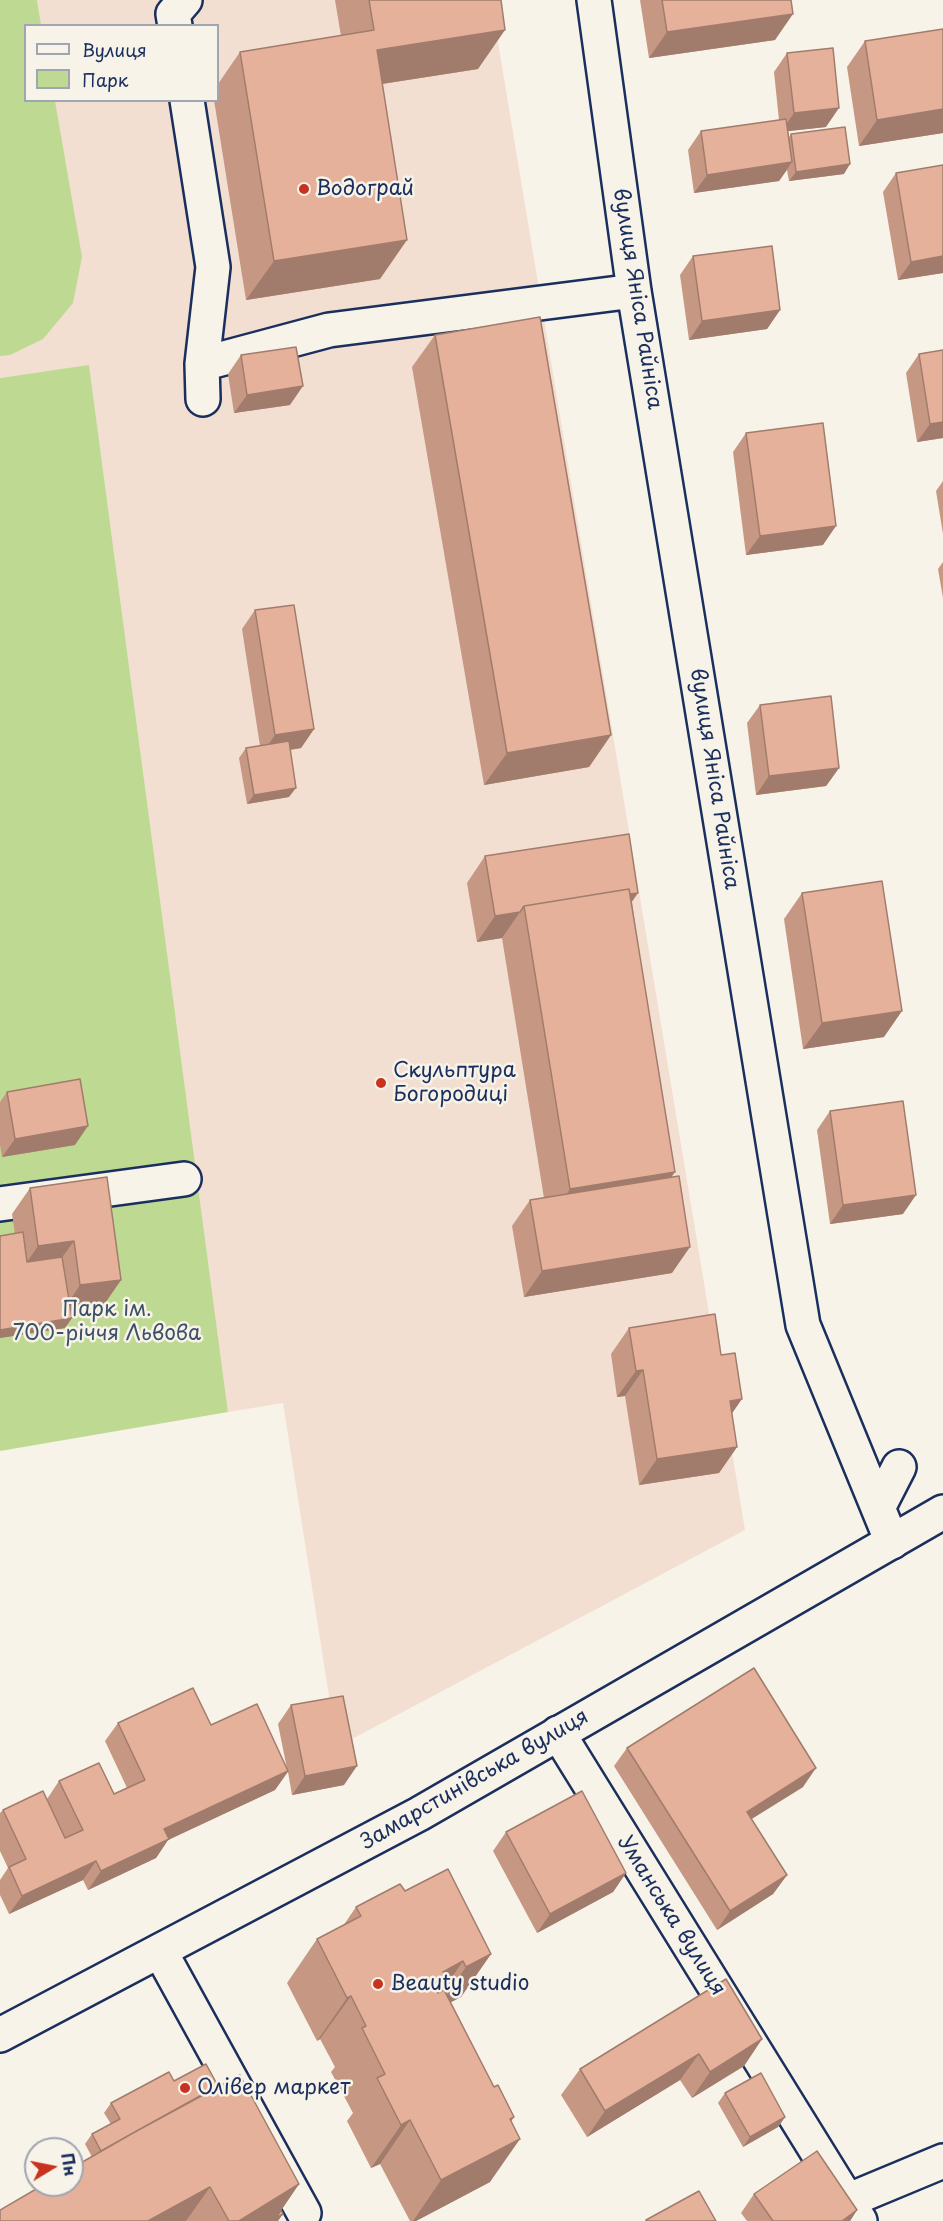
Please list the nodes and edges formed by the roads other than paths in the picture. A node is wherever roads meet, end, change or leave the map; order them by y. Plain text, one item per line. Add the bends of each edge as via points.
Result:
1 (185, 0) edge
2 (594, 0) edge
3 (175, 24) edge
4 (187, 102) edge
5 (634, 291) junction
6 (202, 364) junction
7 (203, 399) dead end
8 (184, 1179) dead end
9 (0, 1204) edge
10 (899, 1467) dead end
11 (878, 1508) junction
12 (943, 1512) edge
13 (892, 1542) junction
14 (558, 1733) junction
15 (160, 1951) junction
16 (0, 2035) edge
17 (943, 2160) edge
18 (854, 2211) edge
19 (304, 2213) dead end

1 - 3 street via 173,14
2 - 5 street, вулиця Яніса Райніса
4 - 6 street via 213,267
5 - 6 street via 329,330
5 - 11 street, вулиця Яніса Райніса via 803,1325
6 - 7 street
8 - 9 street
10 - 11 street
11 - 13 street, вулиця Яніса Райніса
12 - 13 street, Замарстинівська вулиця
13 - 14 street, Замарстинівська вулиця
14 - 15 street, Замарстинівська вулиця via 419,1815
14 - 18 street, Уманська вулиця
15 - 16 street, Замарстинівська вулиця
15 - 19 street
17 - 18 street

